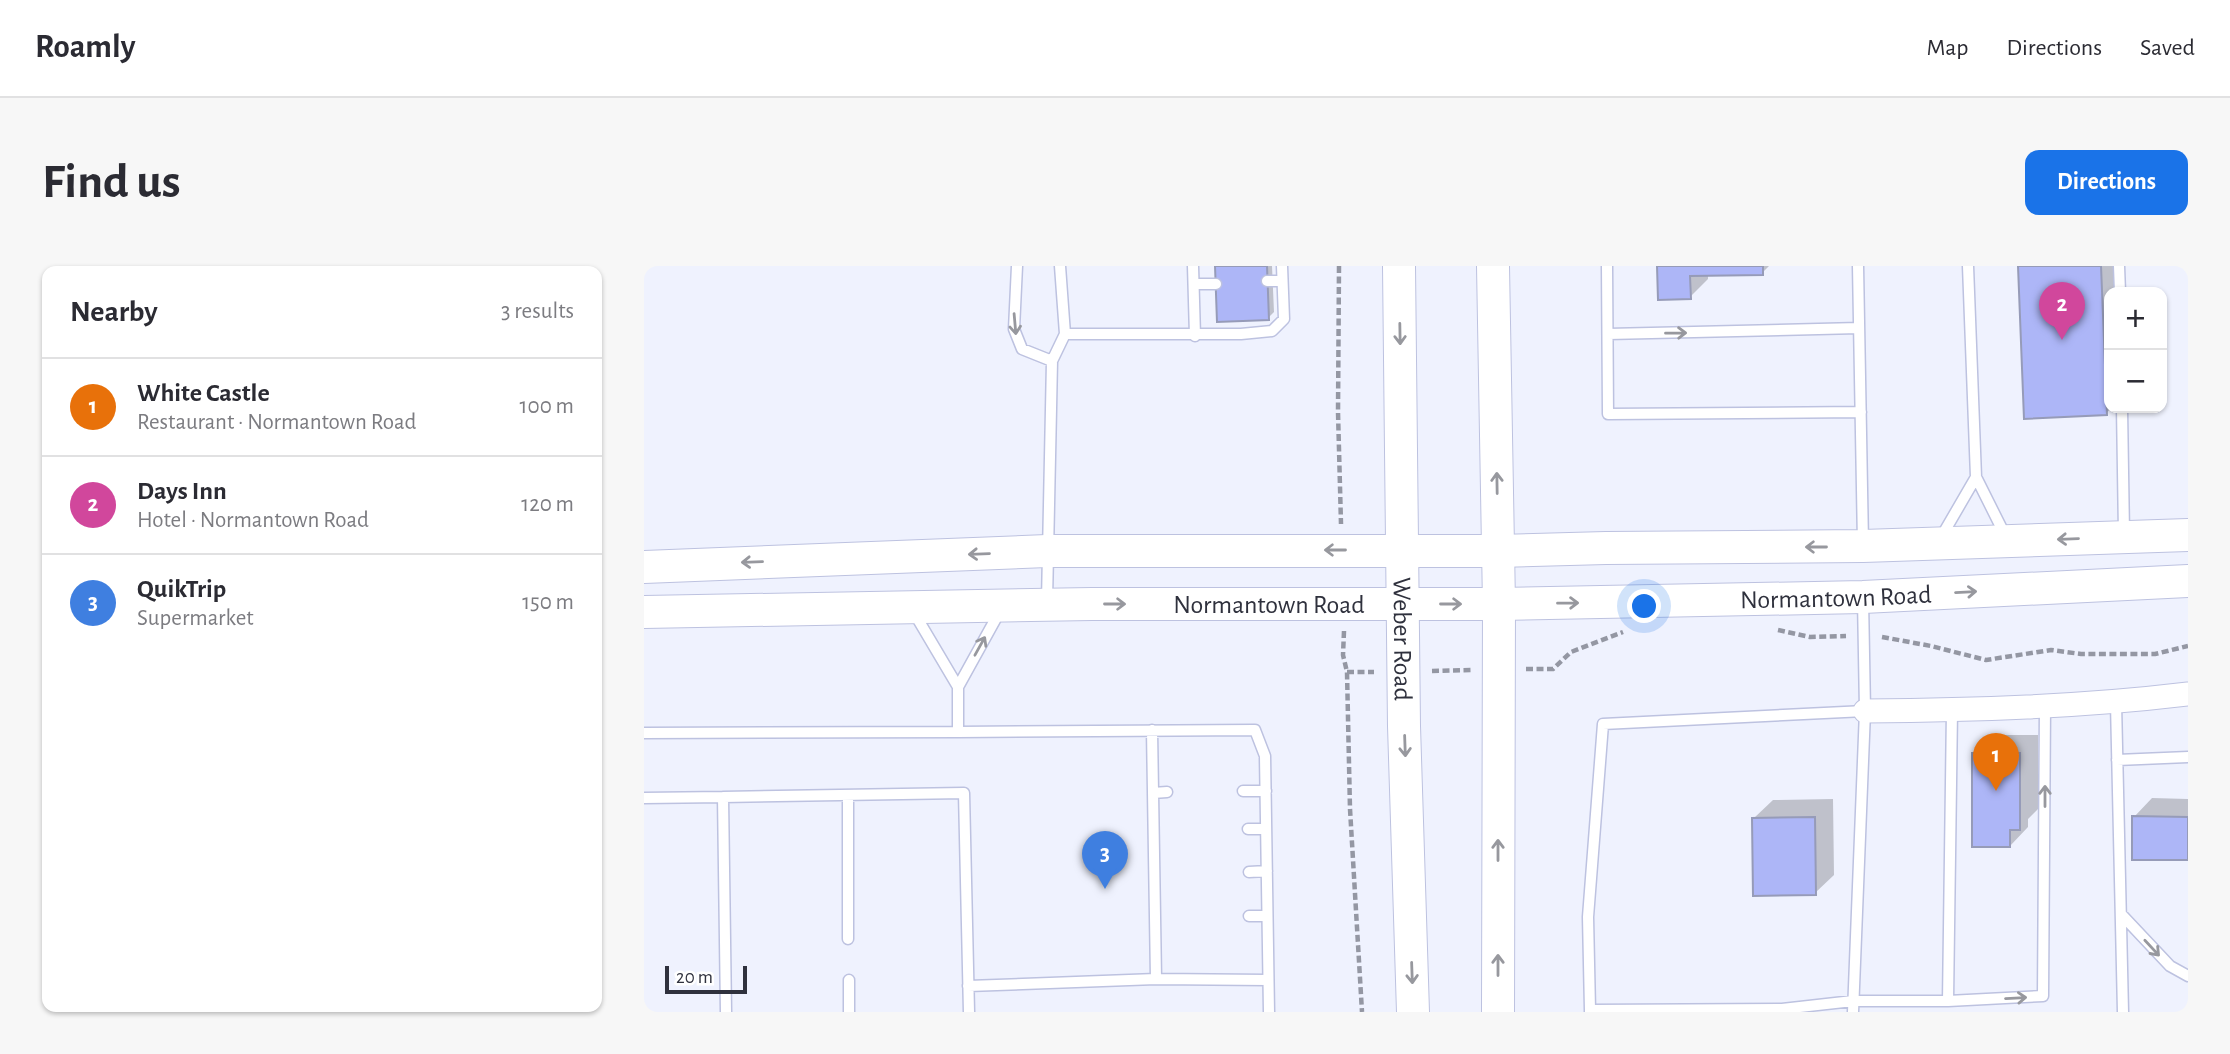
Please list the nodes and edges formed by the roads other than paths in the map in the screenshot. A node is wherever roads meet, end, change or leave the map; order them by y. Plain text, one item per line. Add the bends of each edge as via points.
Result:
1 (1017, 266) edge
2 (1060, 266) edge
3 (1193, 266) edge
4 (1282, 266) edge
5 (1399, 266) edge
6 (1493, 266) edge
7 (1607, 266) edge
8 (1858, 266) edge
9 (1968, 266) edge
10 (2119, 266) edge
11 (1267, 281) dead end
12 (1282, 281) junction
13 (1194, 284) junction
14 (1216, 284) dead end
15 (2120, 287) edge
16 (1859, 328) junction
17 (1065, 334) junction
18 (1608, 334) junction
19 (1195, 336) junction
20 (1052, 361) junction
21 (1861, 412) junction
22 (2122, 413) edge
23 (1976, 477) junction
24 (2188, 535) edge
25 (2124, 538) junction
26 (2008, 541) junction
27 (1937, 544) junction
28 (1863, 546) junction
29 (1403, 550) junction
30 (1048, 551) junction
31 (1498, 551) junction
32 (644, 566) edge
33 (2188, 581) edge
34 (1863, 597) junction
35 (1403, 604) junction
36 (1499, 604) junction
37 (1047, 605) junction
38 (1003, 606) junction
39 (911, 607) junction
40 (644, 612) edge
41 (958, 687) junction
42 (2188, 694) edge
43 (2116, 703) junction
44 (2045, 706) junction
45 (1952, 710) junction
46 (1865, 711) junction
47 (1152, 730) junction
48 (958, 732) junction
49 (644, 733) edge
50 (2188, 757) edge
51 (2117, 760) junction
52 (1243, 791) dead end
53 (1266, 791) junction
54 (1167, 792) dead end
55 (1153, 793) junction
56 (848, 796) junction
57 (723, 797) junction
58 (644, 798) edge
59 (1248, 829) dead end
60 (1266, 829) junction
61 (1154, 830) junction
62 (1166, 830) dead end
63 (1249, 872) dead end
64 (1267, 872) junction
65 (1154, 874) junction
66 (1168, 874) dead end
67 (2121, 914) junction
68 (1249, 916) dead end
69 (1267, 916) junction
70 (1155, 918) junction
71 (1169, 918) dead end
72 (848, 939) dead end
73 (2188, 976) edge
74 (1156, 979) junction
75 (849, 980) dead end
76 (1268, 980) junction
77 (968, 986) junction
78 (1948, 1002) junction
79 (1853, 1007) edge
80 (1590, 1011) edge
81 (1719, 1011) edge
82 (1782, 1011) edge
83 (726, 1012) edge
84 (849, 1012) edge
85 (970, 1012) edge
86 (1269, 1012) edge
87 (1413, 1012) edge
88 (1498, 1012) edge
89 (2123, 1012) edge

1 -> 20 lane via 1014,329 1022,349
2 - 17 lane
3 - 13 lane
4 - 12 lane
5 -> 29 street, Weber Road
31 -> 6 street
7 - 18 lane
8 - 16 lane
9 - 23 lane
10 - 15 lane
11 - 12 lane
12 - 19 lane via 1284,319 1272,331
13 - 14 lane
13 - 19 lane
18 -> 16 lane
16 - 21 lane
17 - 19 lane
17 - 20 lane
18 - 21 lane via 1608,414
20 - 30 lane
21 - 28 lane
22 - 25 lane
23 - 26 lane
23 - 27 lane
24 - 25 street, Normantown Road
25 -> 26 street, Normantown Road
26 - 27 street, Normantown Road
27 - 28 street, Normantown Road
28 -> 31 street, Normantown Road
29 -> 30 street, Normantown Road
29 - 31 street, Normantown Road
29 - 35 street, Weber Road
30 -> 32 street, Normantown Road
30 - 37 lane
31 - 36 street
34 -> 33 street, Normantown Road
36 -> 34 street, Normantown Road
34 - 46 lane
35 -> 36 street, Normantown Road
37 -> 35 street, Normantown Road
35 -> 87 street, Weber Road
88 -> 36 street
37 - 38 street, Normantown Road
38 - 39 street, Normantown Road
41 -> 38 lane
39 - 40 street, Normantown Road
39 - 41 lane
41 - 48 lane
42 - 43 street
43 - 44 street
43 - 51 lane
44 - 45 street
78 -> 44 lane via 2043,996
45 - 46 street
45 - 78 lane
46 - 79 lane
46 - 80 lane via 1603,724 1588,917
47 - 48 lane
47 - 53 lane via 1255,730 1265,756
47 - 55 lane
48 - 49 lane
50 - 51 lane
51 - 67 lane
52 - 53 lane
53 - 60 lane
54 - 55 lane
55 - 61 lane
56 - 57 lane
56 - 72 lane
56 - 77 lane via 964,793
57 - 58 lane
57 - 83 lane
59 - 60 lane
60 - 64 lane
61 - 62 lane
61 - 65 lane
63 - 64 lane
64 - 69 lane
65 - 66 lane
65 - 70 lane
67 -> 73 lane via 2170,966
67 - 89 lane
68 - 69 lane
69 - 76 lane
70 - 71 lane
70 - 74 lane
74 - 76 lane
74 - 77 lane
75 - 84 lane
76 - 86 lane
77 - 85 lane
78 - 79 lane
79 - 82 lane
80 - 81 lane
81 - 82 lane

